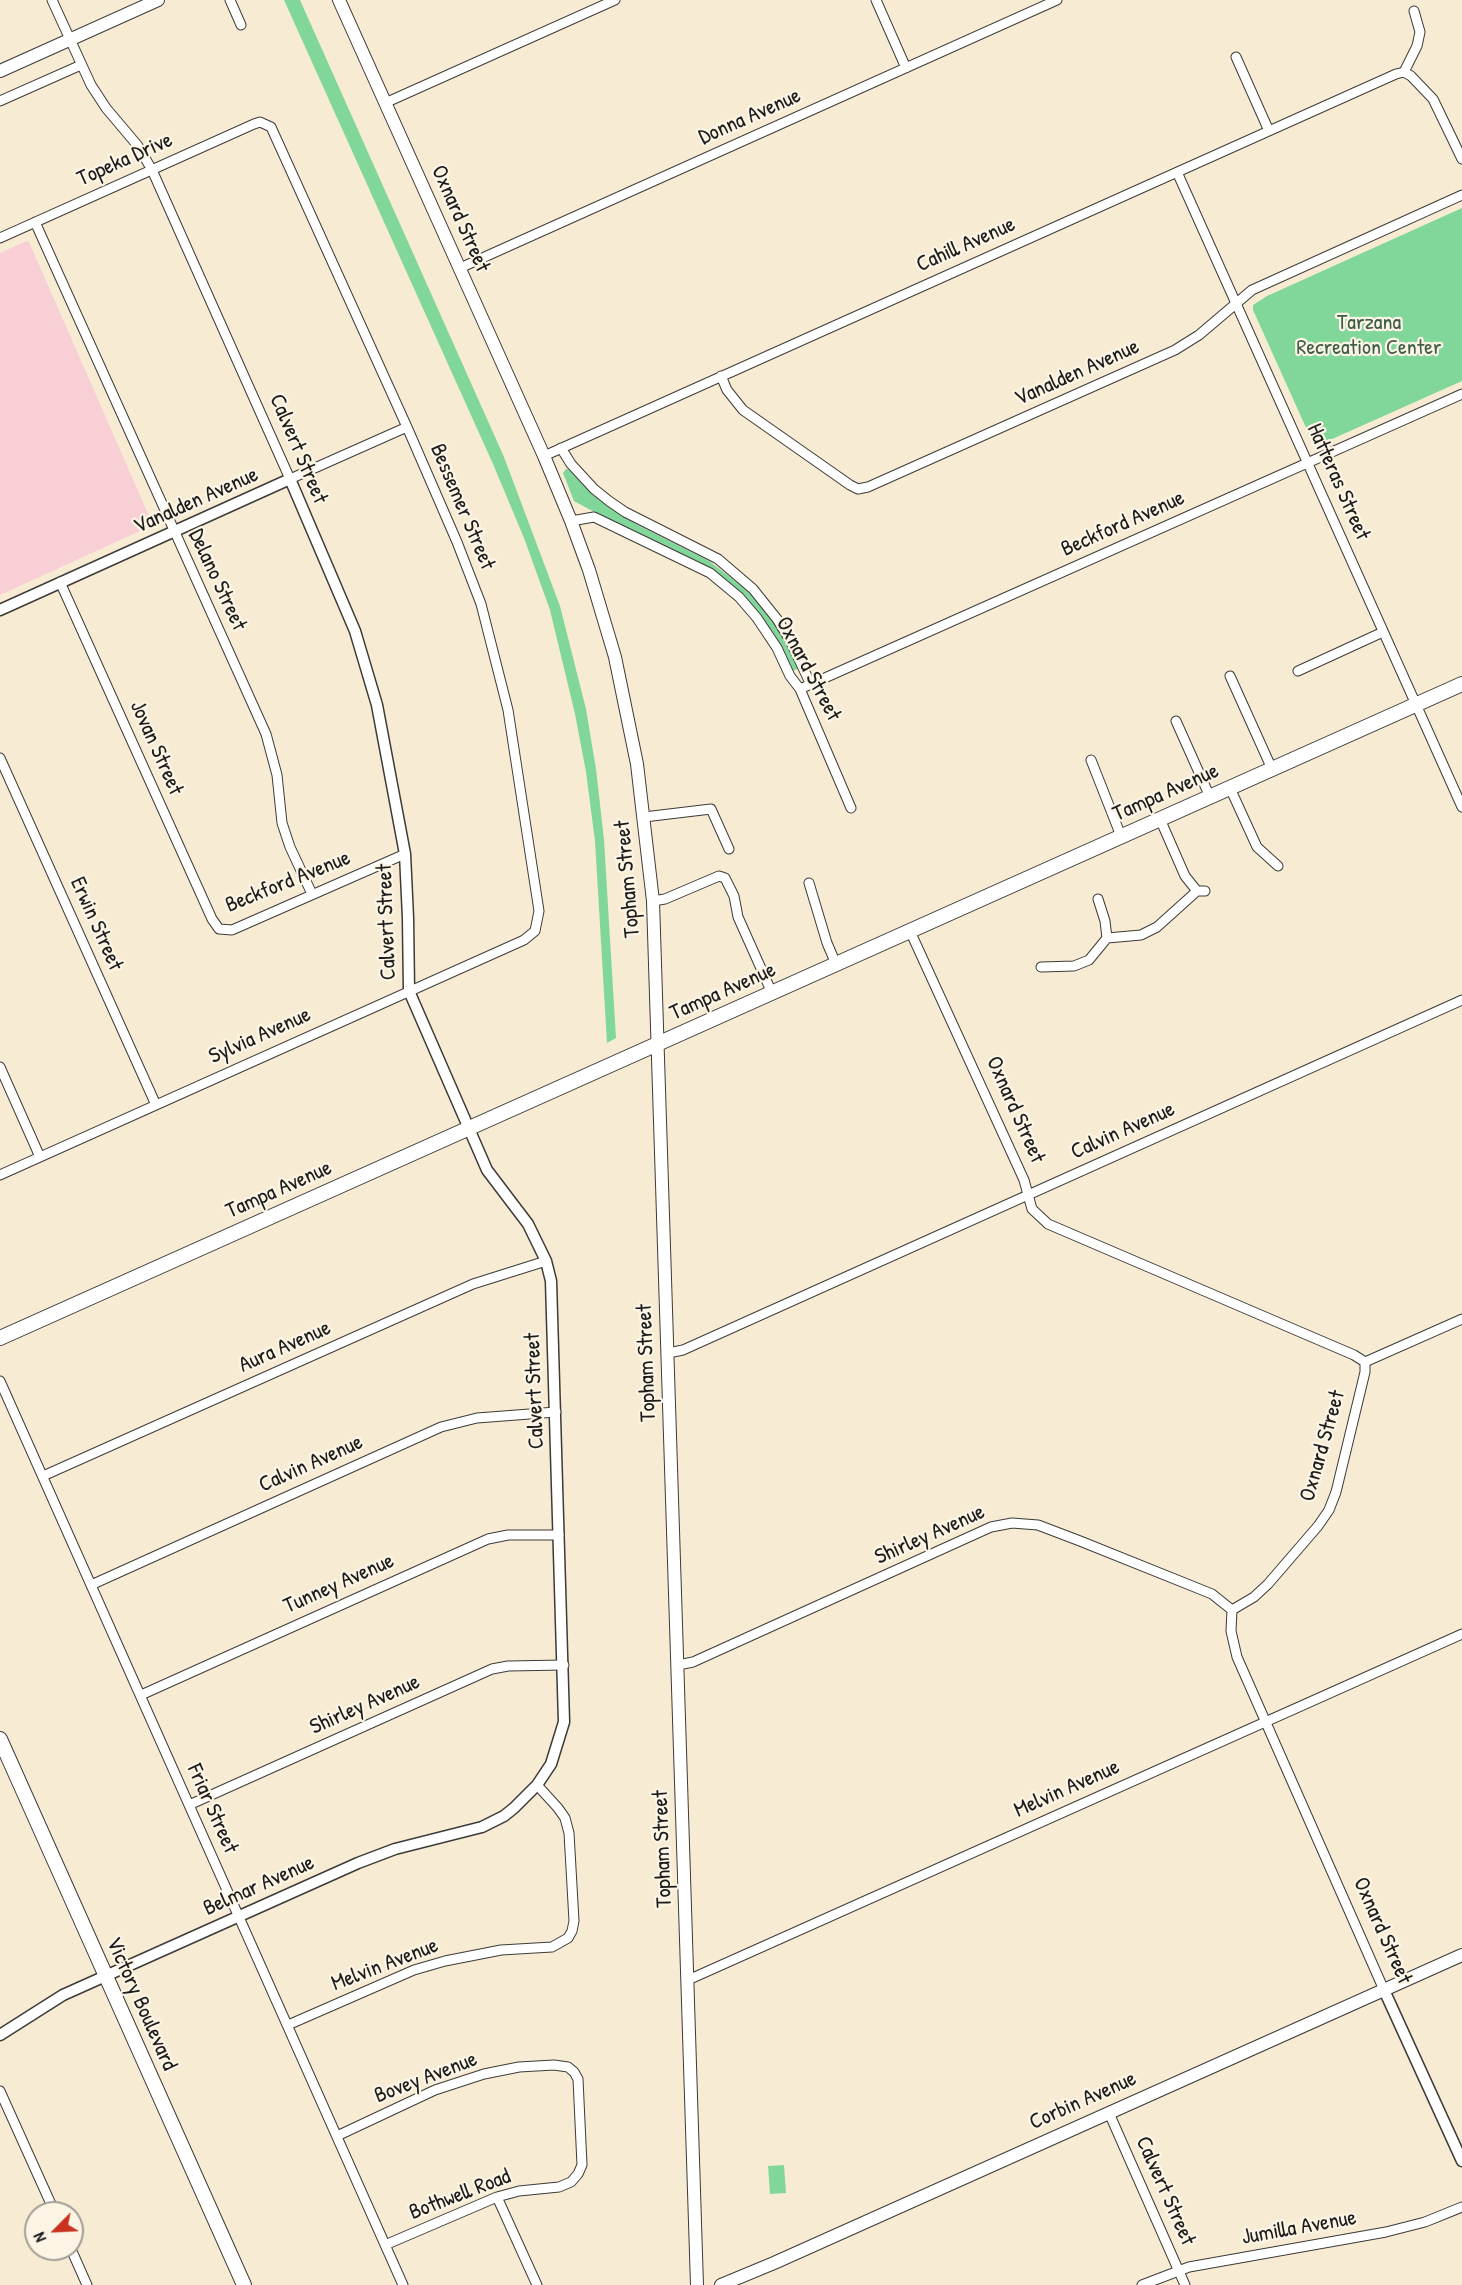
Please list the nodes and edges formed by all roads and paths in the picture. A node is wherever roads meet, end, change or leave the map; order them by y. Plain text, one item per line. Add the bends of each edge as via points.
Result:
1 (52, 0) edge
2 (158, 0) edge
3 (230, 0) edge
4 (339, 0) edge
5 (615, 0) edge
6 (876, 0) edge
7 (1057, 0) edge
8 (1414, 11) dead end
9 (241, 25) dead end
10 (70, 40) junction
11 (1236, 57) dead end
12 (81, 65) junction
13 (906, 68) junction
14 (0, 71) edge
15 (1404, 72) junction
16 (0, 101) edge
17 (385, 103) junction
18 (266, 124) joint
19 (1269, 131) junction
20 (1462, 159) edge
21 (152, 170) junction
22 (1178, 172) junction
23 (1462, 195) edge
24 (35, 222) junction
25 (0, 238) edge
26 (460, 268) junction
27 (1236, 303) junction
28 (721, 376) junction
29 (1462, 394) edge
30 (407, 427) junction
31 (561, 448) junction
32 (544, 456) junction
33 (1308, 462) junction
34 (290, 479) junction
35 (571, 521) junction
36 (174, 533) junction
37 (60, 582) junction
38 (0, 610) edge
39 (1383, 632) junction
40 (1298, 671) dead end
41 (1230, 676) dead end
42 (1462, 684) edge
43 (811, 685) junction
44 (800, 689) junction
45 (1416, 705) junction
46 (1176, 721) dead end
47 (0, 758) edge
48 (1091, 760) dead end
49 (1272, 770) junction
50 (1230, 788) junction
51 (1210, 796) junction
52 (1462, 807) edge
53 (851, 808) dead end
54 (644, 818) junction
55 (1160, 819) junction
56 (1121, 836) junction
57 (729, 849) dead end
58 (405, 854) junction
59 (1278, 866) dead end
60 (809, 883) dead end
61 (312, 894) junction
62 (1098, 899) dead end
63 (653, 901) junction
64 (219, 929) joint
65 (535, 931) joint
66 (910, 931) junction
67 (1107, 938) junction
68 (836, 964) junction
69 (1041, 967) dead end
70 (409, 991) junction
71 (772, 993) junction
72 (1462, 1000) edge
73 (658, 1043) junction
74 (0, 1067) edge
75 (156, 1105) junction
76 (468, 1127) junction
77 (40, 1157) junction
78 (0, 1175) edge
79 (1027, 1197) junction
80 (546, 1262) junction
81 (1462, 1318) edge
82 (0, 1338) edge
83 (668, 1353) junction
84 (1365, 1362) junction
85 (0, 1381) edge
86 (556, 1412) junction
87 (43, 1476) junction
88 (559, 1535) junction
89 (92, 1585) junction
90 (1232, 1610) junction
91 (1462, 1634) edge
92 (564, 1665) junction
93 (678, 1665) junction
94 (141, 1695) junction
95 (1266, 1722) junction
96 (0, 1739) edge
97 (537, 1785) junction
98 (189, 1805) junction
99 (238, 1916) junction
100 (1462, 1955) edge
101 (105, 1976) junction
102 (688, 1980) junction
103 (1384, 1990) junction
104 (288, 2025) junction
105 (0, 2035) edge
106 (568, 2067) joint
107 (0, 2091) edge
108 (1109, 2113) junction
109 (337, 2136) junction
110 (1462, 2161) edge
111 (497, 2197) junction
112 (50, 2201) edge
113 (1462, 2207) edge
114 (386, 2245) junction
115 (76, 2261) edge
116 (1178, 2270) junction
117 (87, 2285) edge
118 (243, 2285) edge
119 (403, 2285) edge
120 (537, 2285) edge
121 (697, 2285) edge
122 (721, 2285) edge
123 (1142, 2285) edge
124 (1185, 2285) edge

1 - 10 street, Calvert Street
2 - 10 main road
3 - 9 street
4 - 17 main road, Oxnard Street
5 - 17 street
6 - 13 street
7 - 13 street, Donna Avenue
8 - 15 street via 1420,32
10 - 12 street, Calvert Street
10 - 14 main road
11 - 19 street
12 - 16 street
12 - 21 street, Calvert Street via 98,96
13 - 26 street, Donna Avenue
15 - 19 street, Cahill Avenue
15 - 20 street via 1433,99
17 - 26 main road, Oxnard Street
18 - 21 street, Topeka Drive via 254,124
18 - 30 street, Bessemer Street via 276,133
19 - 22 street, Cahill Avenue
21 - 24 street, Topeka Drive
21 - 34 street, Calvert Street
22 - 27 street, Hatteras Street
22 - 28 street, Cahill Avenue
23 - 27 street, Vanalden Avenue via 1265,282
24 - 25 street, Topeka Drive
24 - 36 street, Delano Street
26 - 32 main road, Oxnard Street
27 - 28 street, Vanalden Avenue via 1175,350 858,489 743,410
27 - 33 street, Hatteras Street
28 - 31 street, Cahill Avenue
29 - 33 street, Beckford Avenue
30 - 34 street, Vanalden Avenue
30 - 65 street, Bessemer Street via 481,604 495,657 508,710 539,911
31 - 32 street, Cahill Avenue
31 - 43 street, Oxnard Street via 571,464 609,501 718,559 753,589 790,640
32 - 35 main road, Topham Street
33 - 39 street, Hatteras Street
33 - 43 street, Beckford Avenue
34 - 36 street, Vanalden Avenue
34 - 58 street, Calvert Street via 355,632 377,705
35 - 44 street, Oxnard Street via 594,517 710,573 757,618
35 - 54 main road, Topham Street via 615,657
36 - 37 street, Vanalden Avenue
36 - 61 street, Delano Street via 266,734 277,775 282,823
37 - 38 street, Vanalden Avenue
37 - 64 street, Jovan Street
39 - 40 street
39 - 45 street, Hatteras Street
41 - 49 street
42 - 45 main road, Tampa Avenue
43 - 44 street, Beckford Avenue
44 - 53 street, Oxnard Street
45 - 49 main road, Tampa Avenue
45 - 52 street, Hatteras Street
46 - 51 street
47 - 75 street, Erwin Street
48 - 56 street
49 - 50 main road, Tampa Avenue
50 - 51 main road, Tampa Avenue
50 - 59 street via 1257,847
51 - 55 main road, Tampa Avenue
54 - 57 street via 711,809
54 - 63 main road, Topham Street
55 - 56 main road, Tampa Avenue
55 - 67 street via 1185,876 1201,891 1157,927 1141,935
56 - 66 main road, Tampa Avenue
58 - 61 street, Beckford Avenue
58 - 70 street, Calvert Street
60 - 68 street
61 - 64 street, Beckford Avenue via 232,930
62 - 67 street
63 - 71 street via 719,876 725,878
63 - 73 main road, Topham Street
65 - 70 street, Sylvia Avenue via 524,940
66 - 68 main road, Tampa Avenue
66 - 79 street, Oxnard Street via 1024,1180
67 - 69 street via 1089,960 1074,966
68 - 71 main road, Tampa Avenue
70 - 75 street, Sylvia Avenue
70 - 76 street, Calvert Street
71 - 73 main road, Tampa Avenue
72 - 79 street, Calvin Avenue
73 - 76 main road, Tampa Avenue
73 - 83 main road, Topham Street
74 - 77 street
75 - 77 street, Sylvia Avenue
76 - 80 street, Calvert Street via 492,1178 528,1224
76 - 82 main road, Tampa Avenue
77 - 78 street, Sylvia Avenue
79 - 83 street, Calvin Avenue via 683,1350
79 - 84 street, Oxnard Street via 1032,1209 1048,1224
80 - 86 street, Calvert Street
80 - 87 street, Aura Avenue via 473,1284
81 - 84 street
83 - 93 main road, Topham Street
84 - 90 street, Oxnard Street via 1329,1510 1268,1584
85 - 87 street, Friar Street
86 - 88 street, Calvert Street
86 - 89 street, Calvin Avenue via 477,1418 441,1427
87 - 89 street, Friar Street
88 - 92 street, Calvert Street
88 - 94 street, Tunney Avenue via 488,1539
89 - 94 street, Friar Street
90 - 93 street, Shirley Avenue via 1212,1594 1080,1541 1038,1525 1011,1523 991,1527 693,1662
90 - 95 street, Oxnard Street via 1232,1641
91 - 95 street, Melvin Avenue
92 - 97 street, Calvert Street via 564,1722 551,1764
92 - 98 street, Shirley Avenue via 492,1669
93 - 102 main road, Topham Street
94 - 98 street, Friar Street
95 - 102 street, Melvin Avenue
95 - 103 street, Oxnard Street
96 - 101 main road, Victory Boulevard
97 - 99 street, Belmar Avenue via 514,1808 482,1827 386,1853
97 - 104 street, Melvin Avenue via 565,1818 569,1833 574,1921 568,1938 552,1947 501,1950 414,1970
98 - 99 street, Friar Street
99 - 101 street, Belmar Avenue
99 - 104 street, Friar Street
100 - 103 main road, Corbin Avenue
101 - 105 street, Belmar Avenue via 63,1995
101 - 118 main road, Victory Boulevard
102 - 121 main road, Topham Street
103 - 108 main road, Corbin Avenue
103 - 110 street, Oxnard Street
104 - 109 street, Friar Street
106 - 109 street, Bovey Avenue via 519,2067 467,2079
106 - 111 street, Bothwell Road via 578,2079 582,2165 578,2174 559,2187
107 - 112 street
108 - 116 street, Calvert Street
108 - 122 main road, Corbin Avenue
109 - 114 street, Friar Street
111 - 114 street, Bothwell Road
111 - 120 street
113 - 116 street, Jumilla Avenue via 1386,2232
114 - 119 street, Friar Street
115 - 117 street
116 - 123 street, Jumilla Avenue
116 - 124 street, Calvert Street

